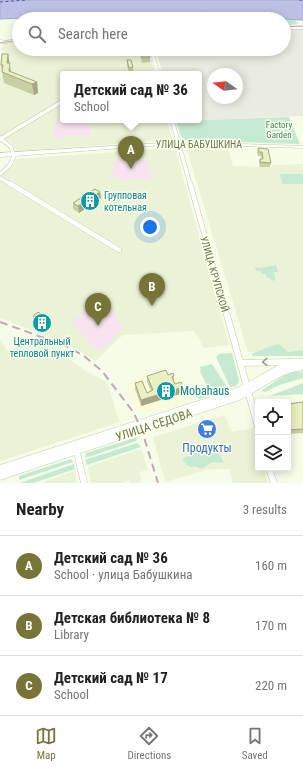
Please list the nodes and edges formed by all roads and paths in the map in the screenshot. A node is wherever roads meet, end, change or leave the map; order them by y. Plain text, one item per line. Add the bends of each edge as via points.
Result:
1 (291, 28) edge
2 (303, 28) edge
3 (12, 40) edge
4 (0, 43) edge
5 (153, 56) edge
6 (157, 71) edge
7 (60, 103) edge
8 (173, 123) edge
9 (0, 138) edge
10 (179, 144) junction
11 (303, 148) edge
12 (0, 155) edge
13 (14, 156) junction
14 (0, 158) edge
15 (0, 174) edge
16 (0, 178) edge
17 (119, 250) dead end
18 (289, 362) junction
19 (303, 362) edge
20 (241, 363) junction
21 (303, 367) edge
22 (248, 390) junction
23 (255, 417) edge
24 (76, 447) junction
25 (0, 469) edge
26 (270, 471) edge
27 (0, 476) edge
28 (84, 483) edge
29 (274, 483) edge

1 - 2 main road
3 - 4 main road
5 - 6 street
7 - 9 street
8 - 10 street, УЛИЦА КРУПСКОЙ
9 - 13 street via 14,150
10 - 11 main road, УЛИЦА БАБУШКИНА
10 - 13 main road, УЛИЦА БАБУШКИНА
10 - 20 street, УЛИЦА КРУПСКОЙ
12 - 13 main road, УЛИЦА БАБУШКИНА
13 - 14 main road, УЛИЦА БАБУШКИНА
13 - 15 street via 9,166
16 - 17 street
18 - 19 main road
18 -> 20 street
18 - 22 main road, УЛИЦА СЕДОВА
20 - 22 street, УЛИЦА КРУПСКОЙ
21 - 22 main road, УЛИЦА СЕДОВА via 290,368
22 - 23 street, УЛИЦА КРУПСКОЙ
22 - 24 main road, УЛИЦА СЕДОВА
24 - 25 main road, УЛИЦА СЕДОВА
24 - 27 main road, УЛИЦА СЕДОВА
24 - 28 street
26 - 29 street

